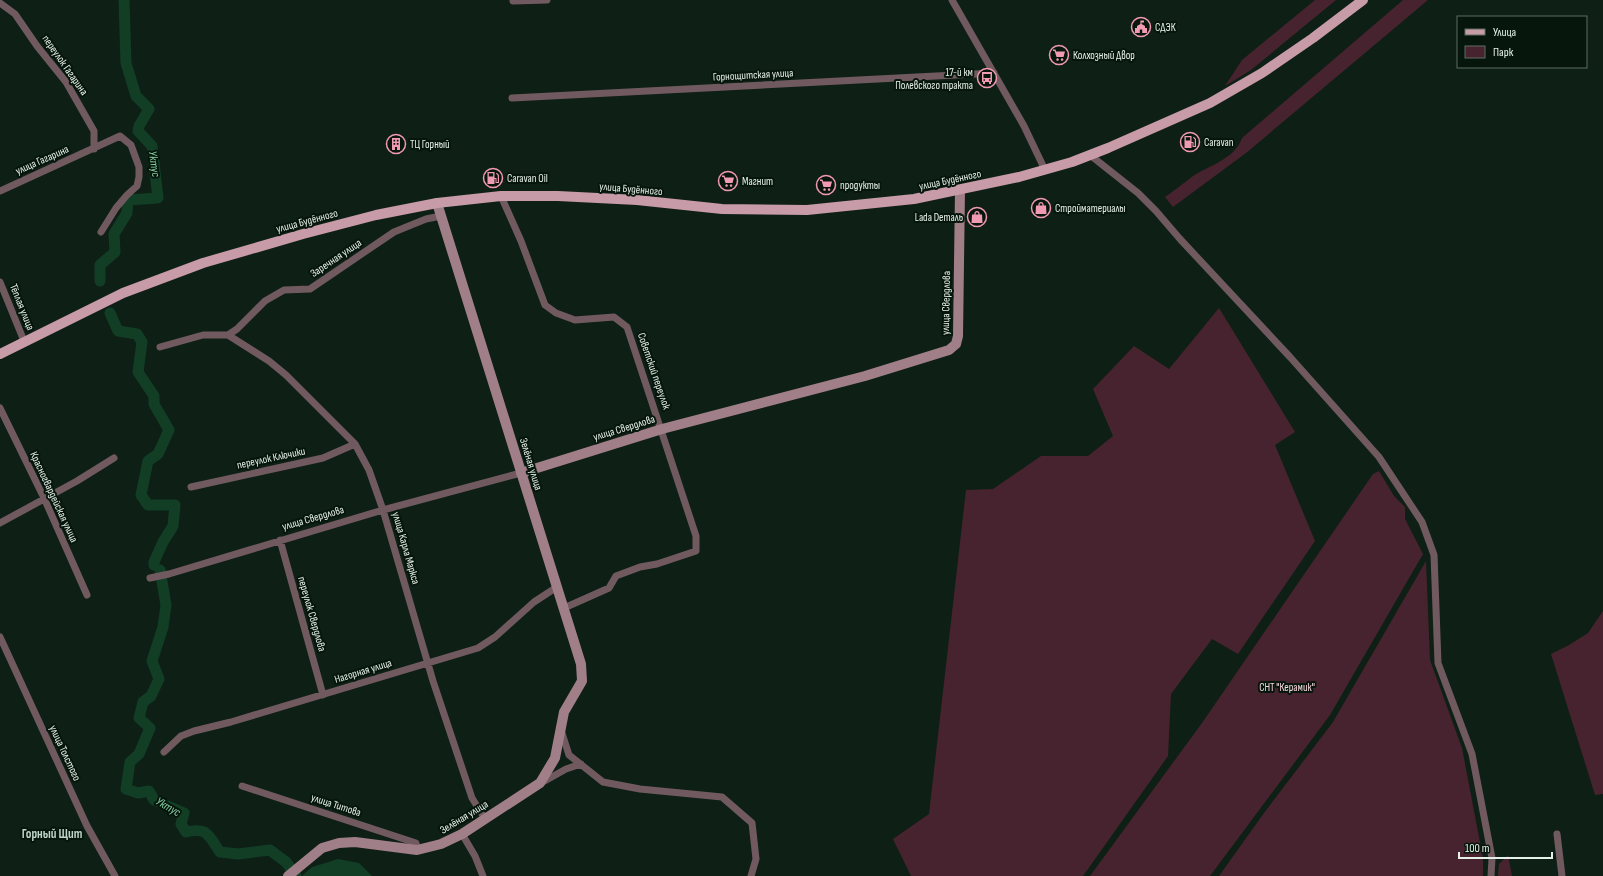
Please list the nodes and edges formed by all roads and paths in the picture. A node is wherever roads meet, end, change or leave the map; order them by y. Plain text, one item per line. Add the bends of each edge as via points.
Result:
1 (547, 0) edge
2 (952, 0) edge
3 (1363, 0) edge
4 (513, 1) dead end
5 (0, 3) edge
6 (994, 73) junction
7 (512, 98) dead end
8 (94, 150) junction
9 (1090, 155) junction
10 (1045, 170) junction
11 (960, 190) junction
12 (0, 191) edge
13 (501, 196) junction
14 (437, 203) junction
15 (441, 216) junction
16 (101, 232) dead end
17 (0, 282) edge
18 (228, 335) junction
19 (24, 341) junction
20 (160, 347) dead end
21 (0, 354) edge
22 (0, 408) edge
23 (662, 429) junction
24 (355, 444) junction
25 (114, 458) dead end
26 (521, 473) junction
27 (191, 487) dead end
28 (44, 498) junction
29 (383, 510) junction
30 (0, 523) edge
31 (280, 540) junction
32 (150, 578) dead end
33 (557, 587) junction
34 (87, 595) dead end
35 (564, 608) junction
36 (0, 637) edge
37 (428, 664) junction
38 (323, 695) junction
39 (561, 730) junction
40 (164, 752) dead end
41 (581, 764) junction
42 (540, 783) junction
43 (242, 786) dead end
44 (485, 819) junction
45 (462, 834) junction
46 (1557, 834) dead end
47 (417, 850) junction
48 (115, 876) edge
49 (288, 876) edge
50 (483, 876) edge
51 (751, 876) edge
52 (1491, 876) edge
53 (1562, 876) edge

1 - 4 street
2 - 6 street
3 - 9 main road, улица Будённого via 1262,73 1210,103
5 - 8 street, переулок Гагарина via 15,14 66,82 94,131
6 - 7 street, Горнощитская улица
6 - 10 street
8 - 12 street, улица Гагарина
8 - 16 street, улица Гагарина via 120,136 131,145 139,167 137,186 127,195
9 - 10 main road, улица Будённого
9 - 52 street via 1138,193 1156,211 1290,357 1379,457 1422,522 1434,556 1438,663 1472,754 1492,858
10 - 11 main road, улица Будённого
11 - 13 main road, улица Будённого via 914,199 794,210 722,209 588,197
11 - 23 street, улица Свердлова via 958,336 953,348 865,376
13 - 14 main road, улица Будённого
13 - 23 street, Советский переулок via 545,306 556,314 575,320 614,317 627,327
14 - 15 street, Зелёная улица
14 - 19 main road, улица Будённого via 376,215 203,263 123,293
15 - 18 street, Заречная улица via 394,232 310,288 284,290 265,301 238,329
15 - 26 street, Зелёная улица
17 - 19 street, Тёплая улица
18 - 20 street via 203,335
18 - 24 street, улица Карла Маркса via 286,375
19 - 21 main road, улица Будённого
22 - 28 street, Красногвардейская улица
23 - 26 street, улица Свердлова
23 - 35 street, Советский переулок via 696,536 696,551 616,576 609,588
24 - 27 street, переулок Ключики via 323,458
24 - 29 street, улица Карла Маркса via 369,470
25 - 28 street
26 - 29 street, улица Свердлова
26 - 33 street, Зелёная улица
28 - 30 street
28 - 34 street, Красногвардейская улица
29 - 31 street, улица Свердлова
29 - 37 street, улица Карла Маркса
31 - 32 street, улица Свердлова
31 - 38 street, переулок Свердлова
33 - 35 street, Зелёная улица
33 - 37 street, Нагорная улица via 534,602 495,637 478,648
35 - 39 street, Зелёная улица via 581,664 582,681 564,712
36 - 48 street, улица Толстого via 87,826
37 - 38 street, Нагорная улица
37 - 44 street, улица Карла Маркса via 472,798
38 - 40 street, Нагорная улица via 194,731 181,736
39 - 41 street via 569,755
39 - 42 street, Зелёная улица via 555,758
41 - 42 street
41 - 51 street via 603,782 640,790 722,797 752,823 756,859
42 - 44 street, Зелёная улица
43 - 47 street, улица Титова via 416,843
44 - 45 street, Зелёная улица
45 - 47 street, Зелёная улица via 441,844
45 - 50 street
46 - 53 street
47 - 49 street, Зелёная улица via 354,842 338,843 322,848

